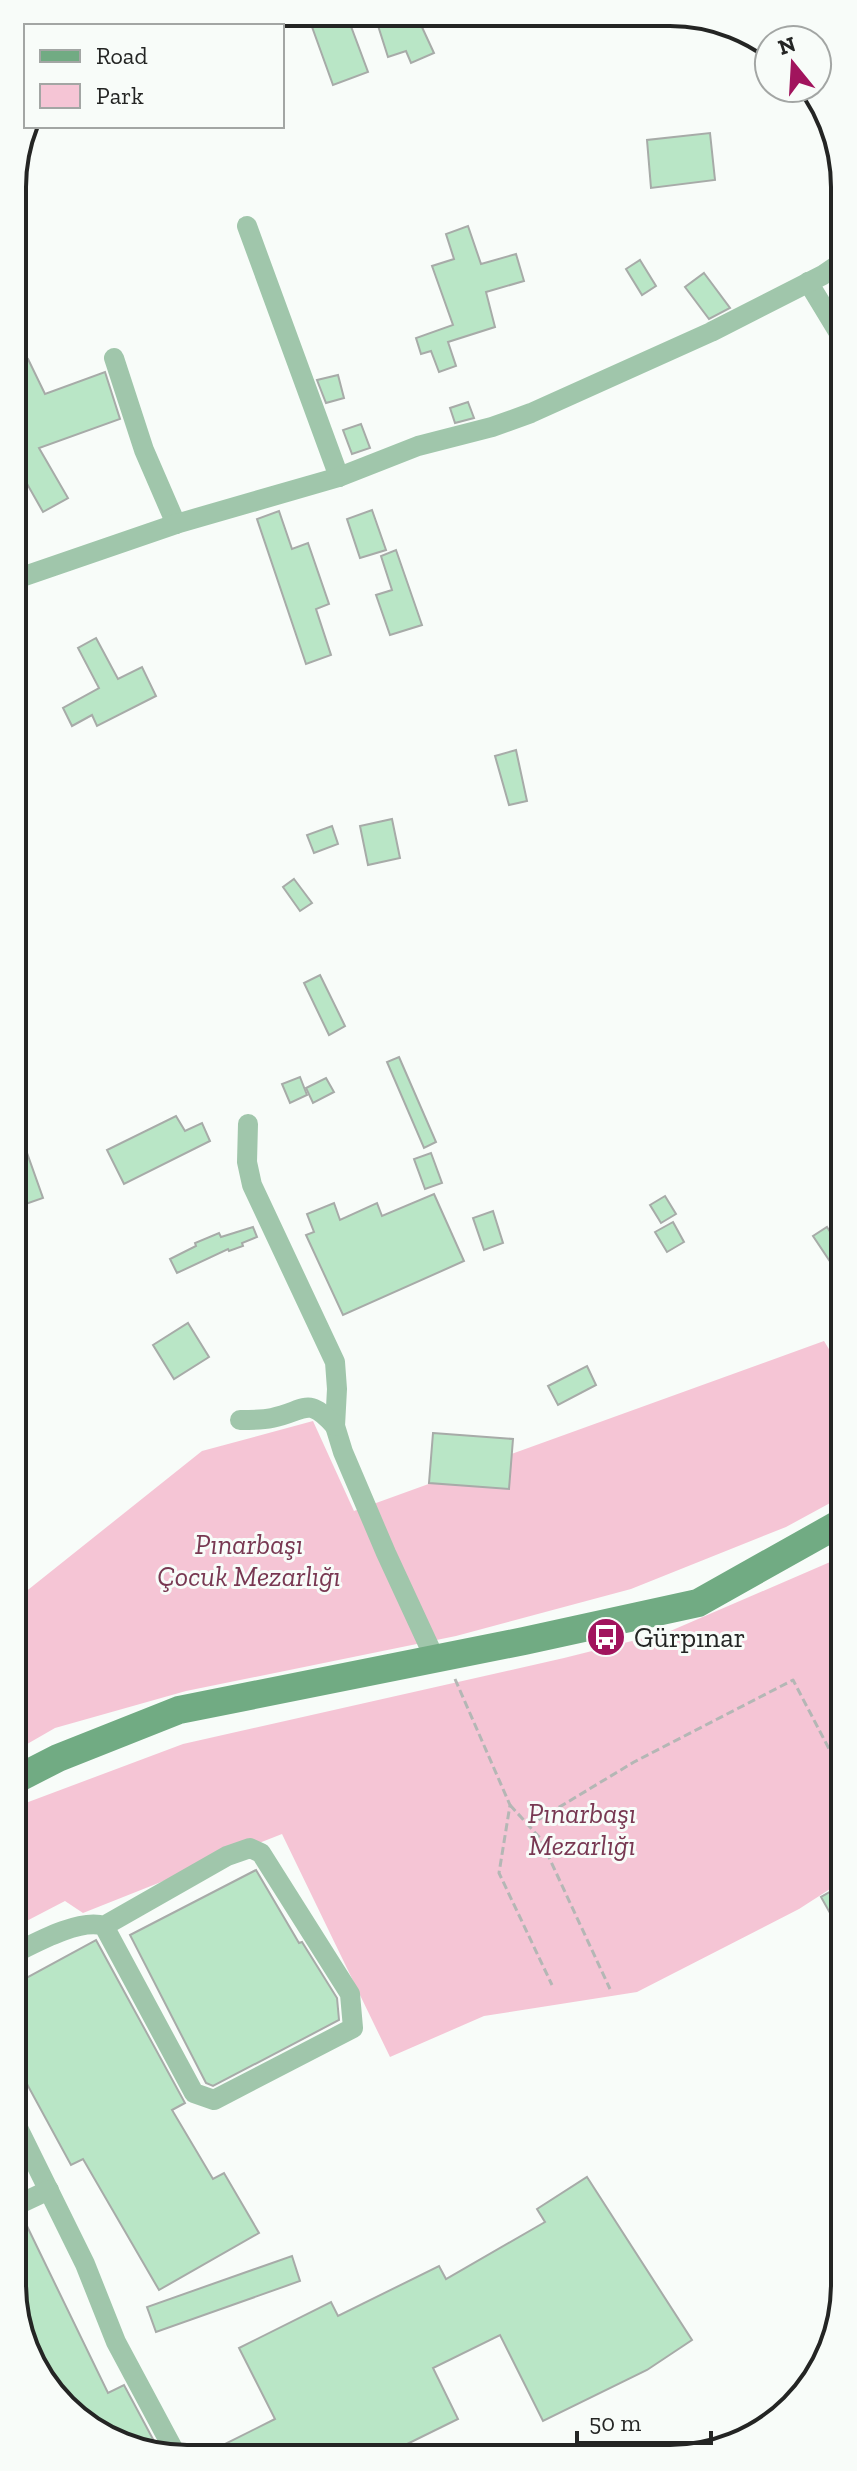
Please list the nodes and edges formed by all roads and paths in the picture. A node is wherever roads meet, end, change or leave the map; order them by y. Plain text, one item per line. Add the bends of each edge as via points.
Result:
1 (247, 226) dead end
2 (831, 268) edge
3 (808, 282) junction
4 (831, 320) edge
5 (114, 358) dead end
6 (339, 477) junction
7 (176, 524) junction
8 (26, 571) edge
9 (248, 1124) dead end
10 (240, 1420) dead end
11 (335, 1426) junction
12 (831, 1528) edge
13 (440, 1658) junction
14 (831, 1753) edge
15 (26, 1774) edge
16 (510, 1805) junction
17 (528, 1826) junction
18 (104, 1926) junction
19 (26, 1948) edge
20 (552, 1985) dead end
21 (610, 1989) dead end
22 (26, 2144) edge
23 (49, 2190) junction
24 (26, 2201) edge
25 (171, 2444) edge

1 - 6 street
2 - 3 street
3 - 4 street
3 - 6 street via 531,413 418,446
5 - 7 street via 144,450
6 - 7 street
7 - 8 street
9 - 11 street via 252,1185 335,1362
10 - 11 street via 272,1418 307,1407 320,1409
11 - 13 street via 380,1539
12 - 13 main road via 698,1603
13 - 15 main road via 179,1710
13 - 16 path
14 - 17 path via 793,1680 634,1762
16 - 17 path
16 - 20 path via 499,1873
17 - 21 path via 540,1838
18 - 18 street via 194,2093 214,2100 353,2028 350,1994 261,1853 250,1848
18 - 19 street via 93,1922
22 - 23 street
23 - 24 street
23 - 25 street via 116,2342

